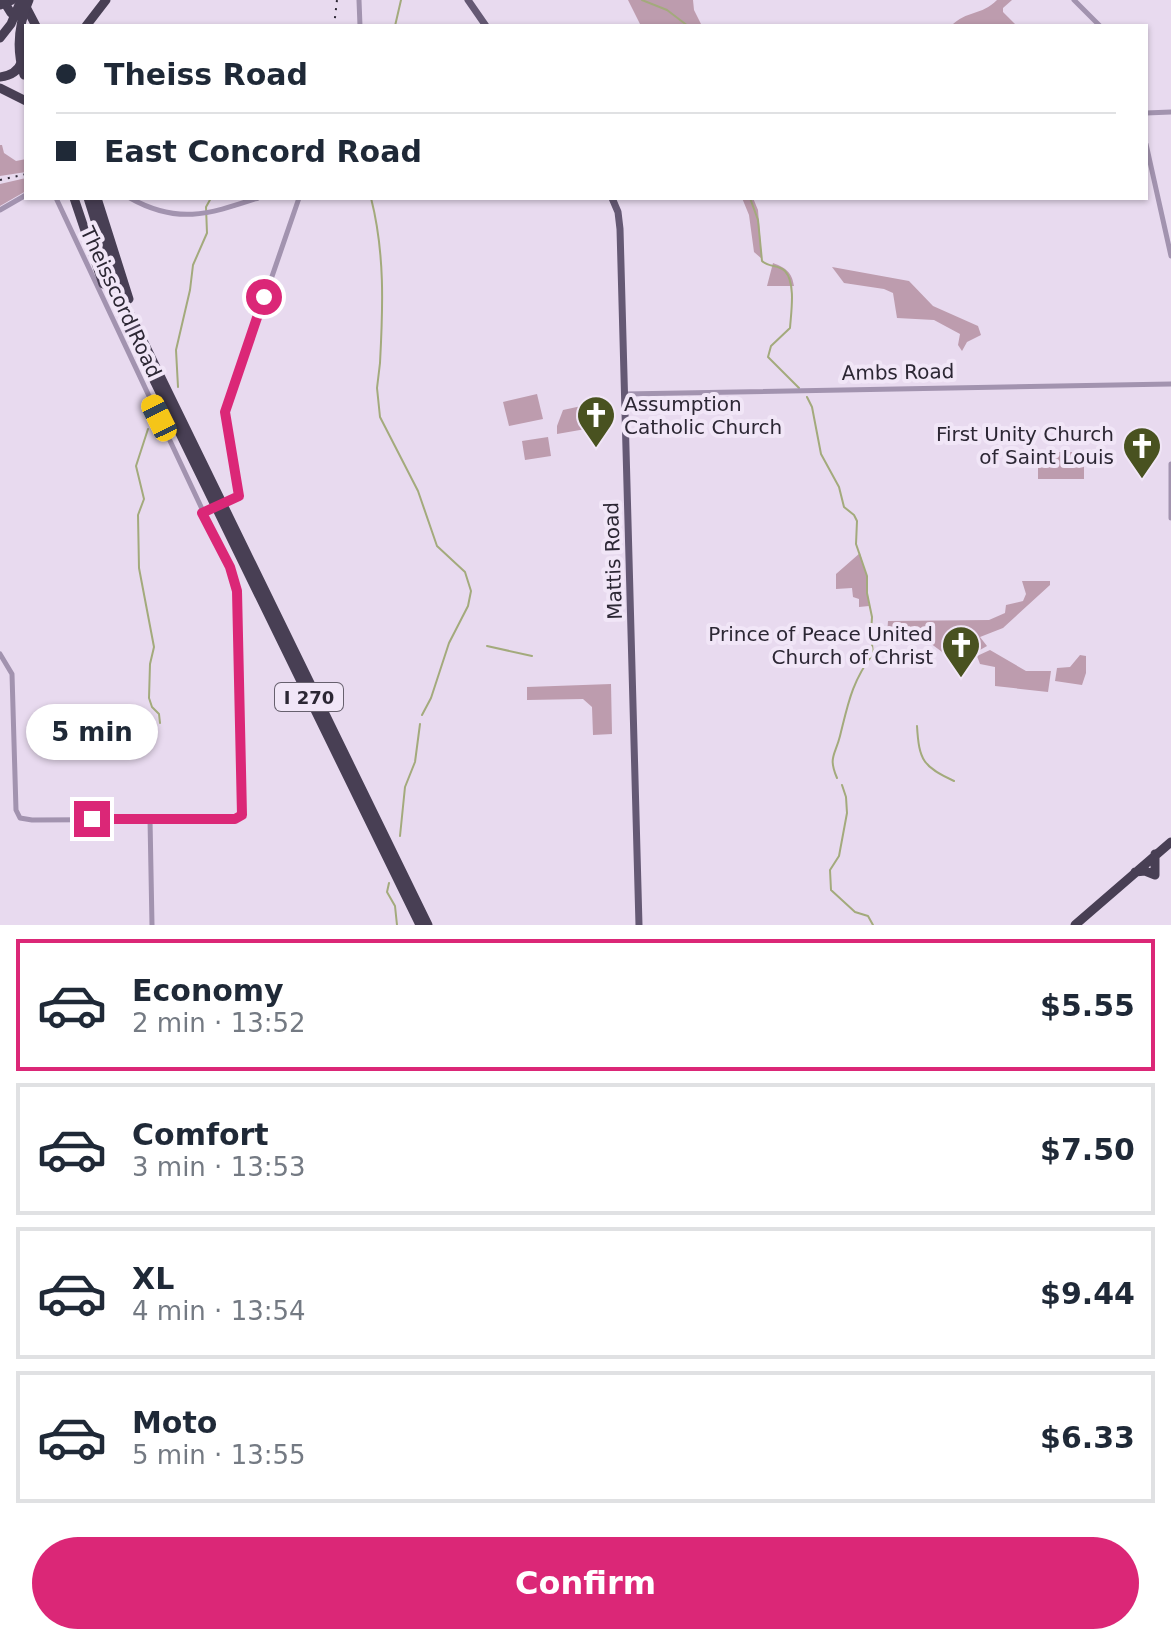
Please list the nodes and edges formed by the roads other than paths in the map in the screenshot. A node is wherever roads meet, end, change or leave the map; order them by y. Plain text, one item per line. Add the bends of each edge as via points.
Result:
1 (106, 0) edge
2 (359, 0) edge
3 (468, 0) edge
4 (1074, 0) edge
5 (5, 2) edge
6 (21, 5) edge
7 (35, 24) edge
8 (88, 24) edge
9 (360, 24) edge
10 (485, 24) edge
11 (1098, 24) edge
12 (24, 33) edge
13 (0, 38) edge
14 (24, 55) edge
15 (24, 71) edge
16 (0, 77) edge
17 (0, 88) edge
18 (24, 100) edge
19 (1171, 112) edge
20 (1148, 113) edge
21 (1148, 153) edge
22 (24, 196) edge
23 (57, 200) edge
24 (75, 200) edge
25 (83, 200) edge
26 (89, 200) edge
27 (98, 200) edge
28 (135, 200) edge
29 (251, 200) edge
30 (298, 200) edge
31 (613, 200) edge
32 (0, 210) edge
33 (1171, 256) edge
34 (141, 345) junction
35 (1171, 384) edge
36 (625, 394) junction
37 (1171, 464) edge
38 (204, 512) junction
39 (1171, 518) edge
40 (0, 654) edge
41 (150, 819) junction
42 (1171, 842) edge
43 (1155, 854) junction
44 (1135, 872) junction
45 (152, 925) edge
46 (420, 925) edge
47 (428, 925) edge
48 (639, 925) edge
49 (1075, 925) edge

1 - 8 highway
2 - 9 street
3 - 10 main road
4 - 11 street
5 - 6 highway, bridge
6 - 7 highway
6 - 12 highway
6 - 13 highway, bridge
6 - 15 highway, bridge
14 - 16 highway via 13,73
17 - 18 highway
19 - 20 street
21 - 33 street
22 - 32 street
23 - 38 street, Theisscord Road
24 - 34 highway via 121,324
25 - 34 highway, I 270 via 105,273
26 - 34 highway, I 270
27 - 34 highway
28 - 29 street via 169,214 206,213
30 - 38 street, bridge via 226,410 239,496
31 - 36 main road, Mattis Road via 619,222
34 - 46 highway, I 270
34 - 47 highway, I 270
35 - 36 street, Ambs Road
36 - 48 main road, Mattis Road
37 - 39 street
38 - 41 street, Theisscord Road via 237,591 242,815
40 - 41 street via 12,674 18,817
41 - 45 street
42 - 43 highway
43 - 44 highway
43 - 44 highway via 1155,875
44 - 49 highway

